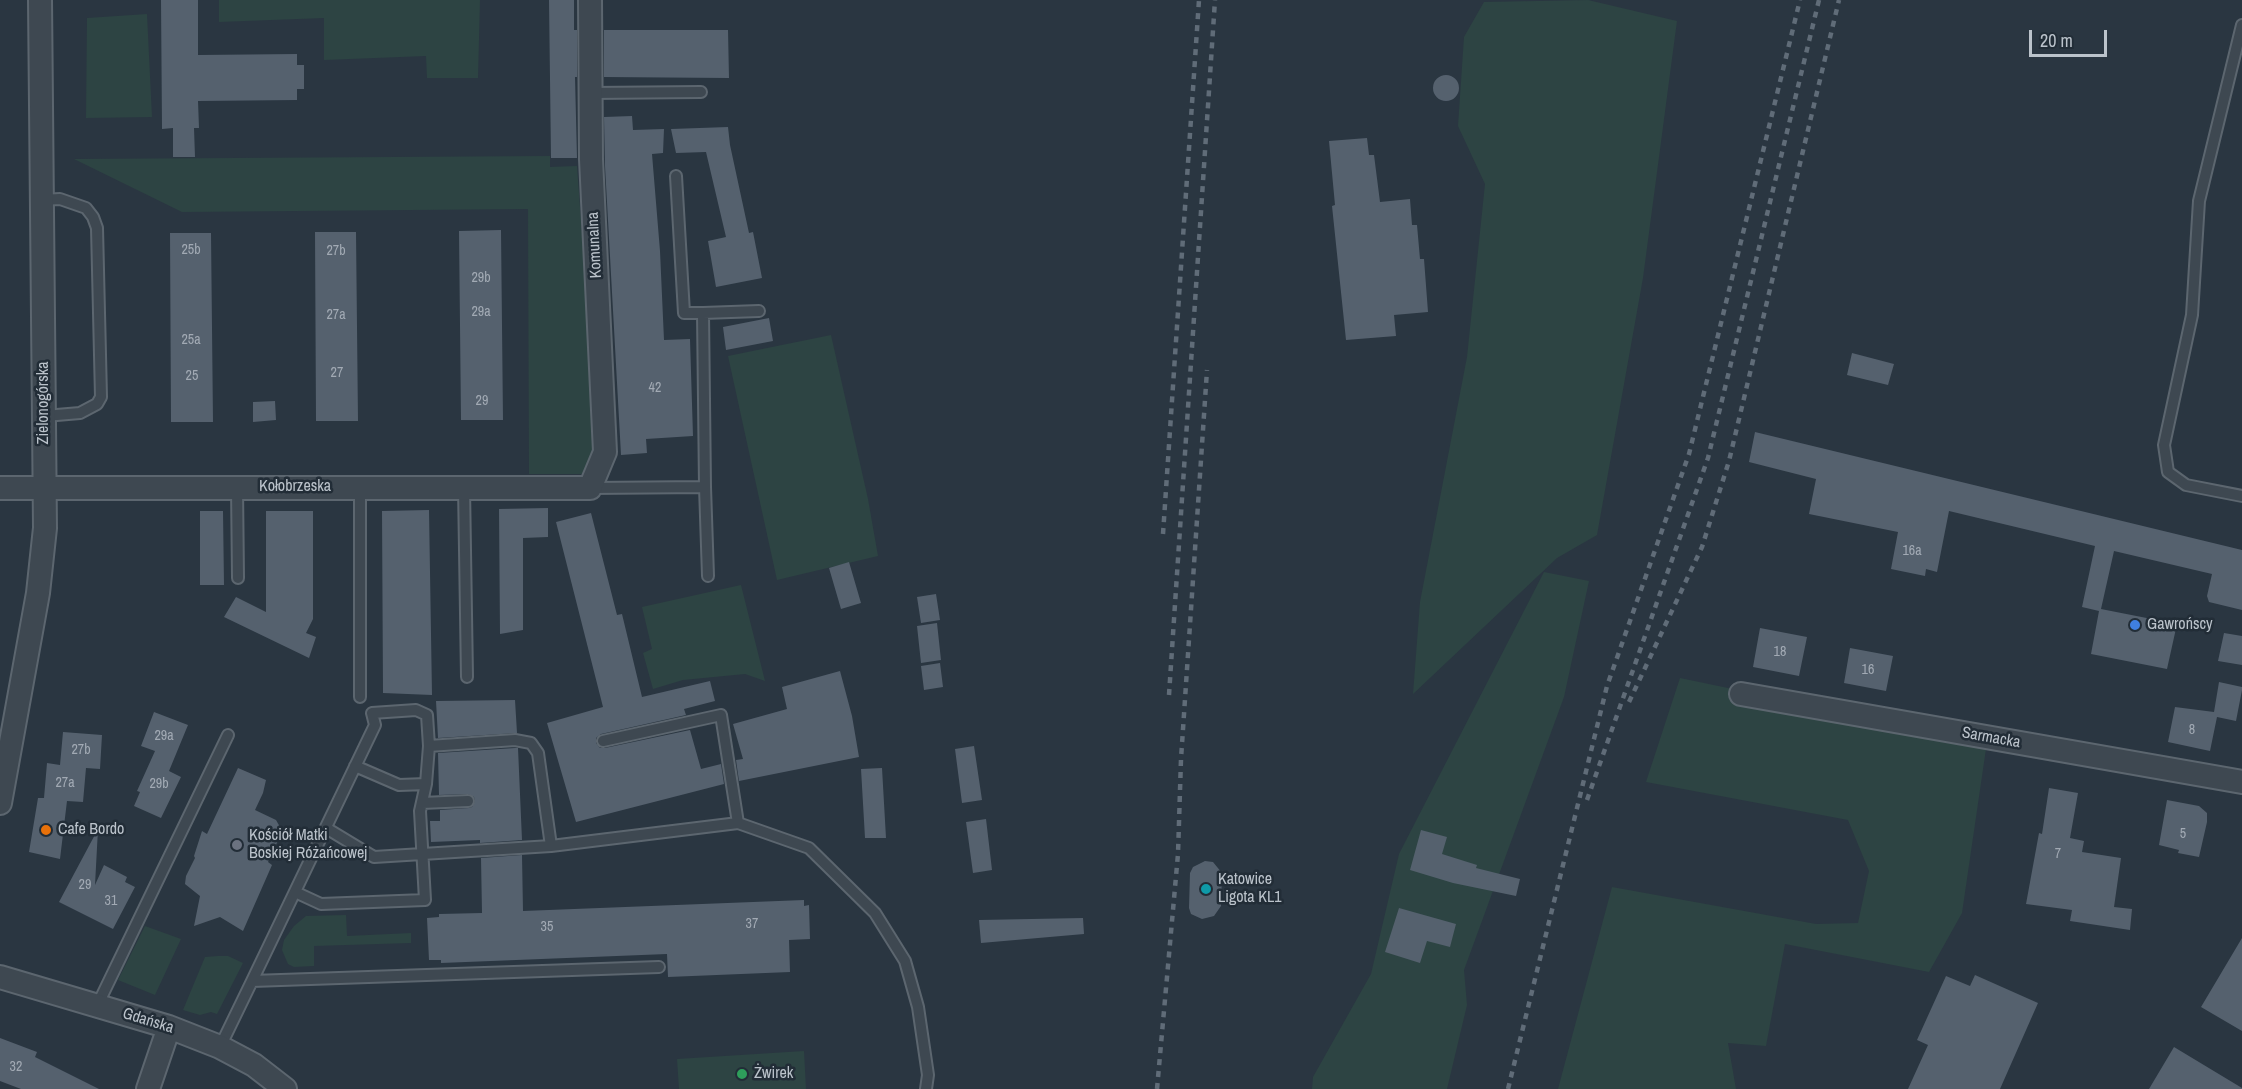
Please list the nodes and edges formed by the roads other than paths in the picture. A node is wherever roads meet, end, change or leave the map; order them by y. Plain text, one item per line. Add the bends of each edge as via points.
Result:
1 (40, 0) edge
2 (590, 0) edge
3 (2242, 25) edge
4 (701, 92) dead end
5 (591, 93) junction
6 (676, 176) dead end
7 (42, 200) junction
8 (759, 311) dead end
9 (703, 312) junction
10 (45, 416) junction
11 (464, 486) junction
12 (705, 486) junction
13 (237, 487) junction
14 (360, 487) junction
15 (0, 488) edge
16 (44, 488) junction
17 (590, 488) junction
18 (2242, 496) edge
19 (708, 576) dead end
20 (238, 578) dead end
21 (467, 677) dead end
22 (1741, 694) dead end
23 (360, 697) dead end
24 (228, 735) dead end
25 (603, 741) dead end
26 (429, 746) junction
27 (355, 766) junction
28 (2242, 782) edge
29 (426, 784) junction
30 (468, 801) dead end
31 (0, 803) edge
32 (422, 803) junction
33 (738, 823) junction
34 (326, 828) junction
35 (551, 846) junction
36 (422, 854) junction
37 (295, 892) junction
38 (659, 967) dead end
39 (0, 977) edge
40 (252, 981) junction
41 (97, 1006) junction
42 (169, 1027) junction
43 (220, 1047) junction
44 (148, 1089) edge
45 (285, 1089) edge
46 (926, 1089) edge

1 - 7 street, Zielonogórska
2 - 5 street, Komunalna
3 - 18 lane via 2199,201 2192,315 2164,445 2168,472 2186,485
4 - 5 lane
5 - 17 street, Komunalna via 605,452
6 - 9 lane via 684,313
7 - 10 street, Zielonogórska
7 - 10 lane via 60,199 86,207 97,228 101,397 90,409 76,414
8 - 9 lane
9 - 12 lane
10 - 16 street, Zielonogórska
11 - 14 street, Kołobrzeska
11 - 17 street, Kołobrzeska
11 - 21 lane
12 - 17 lane
12 - 19 lane
13 - 14 street, Kołobrzeska
13 - 16 street, Kołobrzeska
13 - 20 lane
14 - 23 lane
15 - 16 street, Kołobrzeska
16 - 31 street, Zielonogórska via 45,528 38,593
22 - 28 street, Sarmacka
24 - 41 lane
25 - 33 lane via 721,716
26 - 27 lane via 427,715 416,710 372,713 375,724
26 - 29 lane
26 - 35 lane via 515,740 531,743 538,753
27 - 29 lane via 399,785
27 - 34 lane
29 - 32 lane
30 - 32 lane
32 - 36 lane
33 - 35 lane
33 - 46 lane via 809,848 875,913 905,961 918,1007 928,1075
34 - 36 lane via 374,857
34 - 37 lane
35 - 36 lane
36 - 37 lane via 425,900 321,904
37 - 40 lane
38 - 40 lane
39 - 41 street, Gdańska
40 - 43 lane
41 - 42 street, Gdańska
42 - 43 street, Gdańska
42 - 44 street
43 - 45 street, Gdańska via 254,1065

